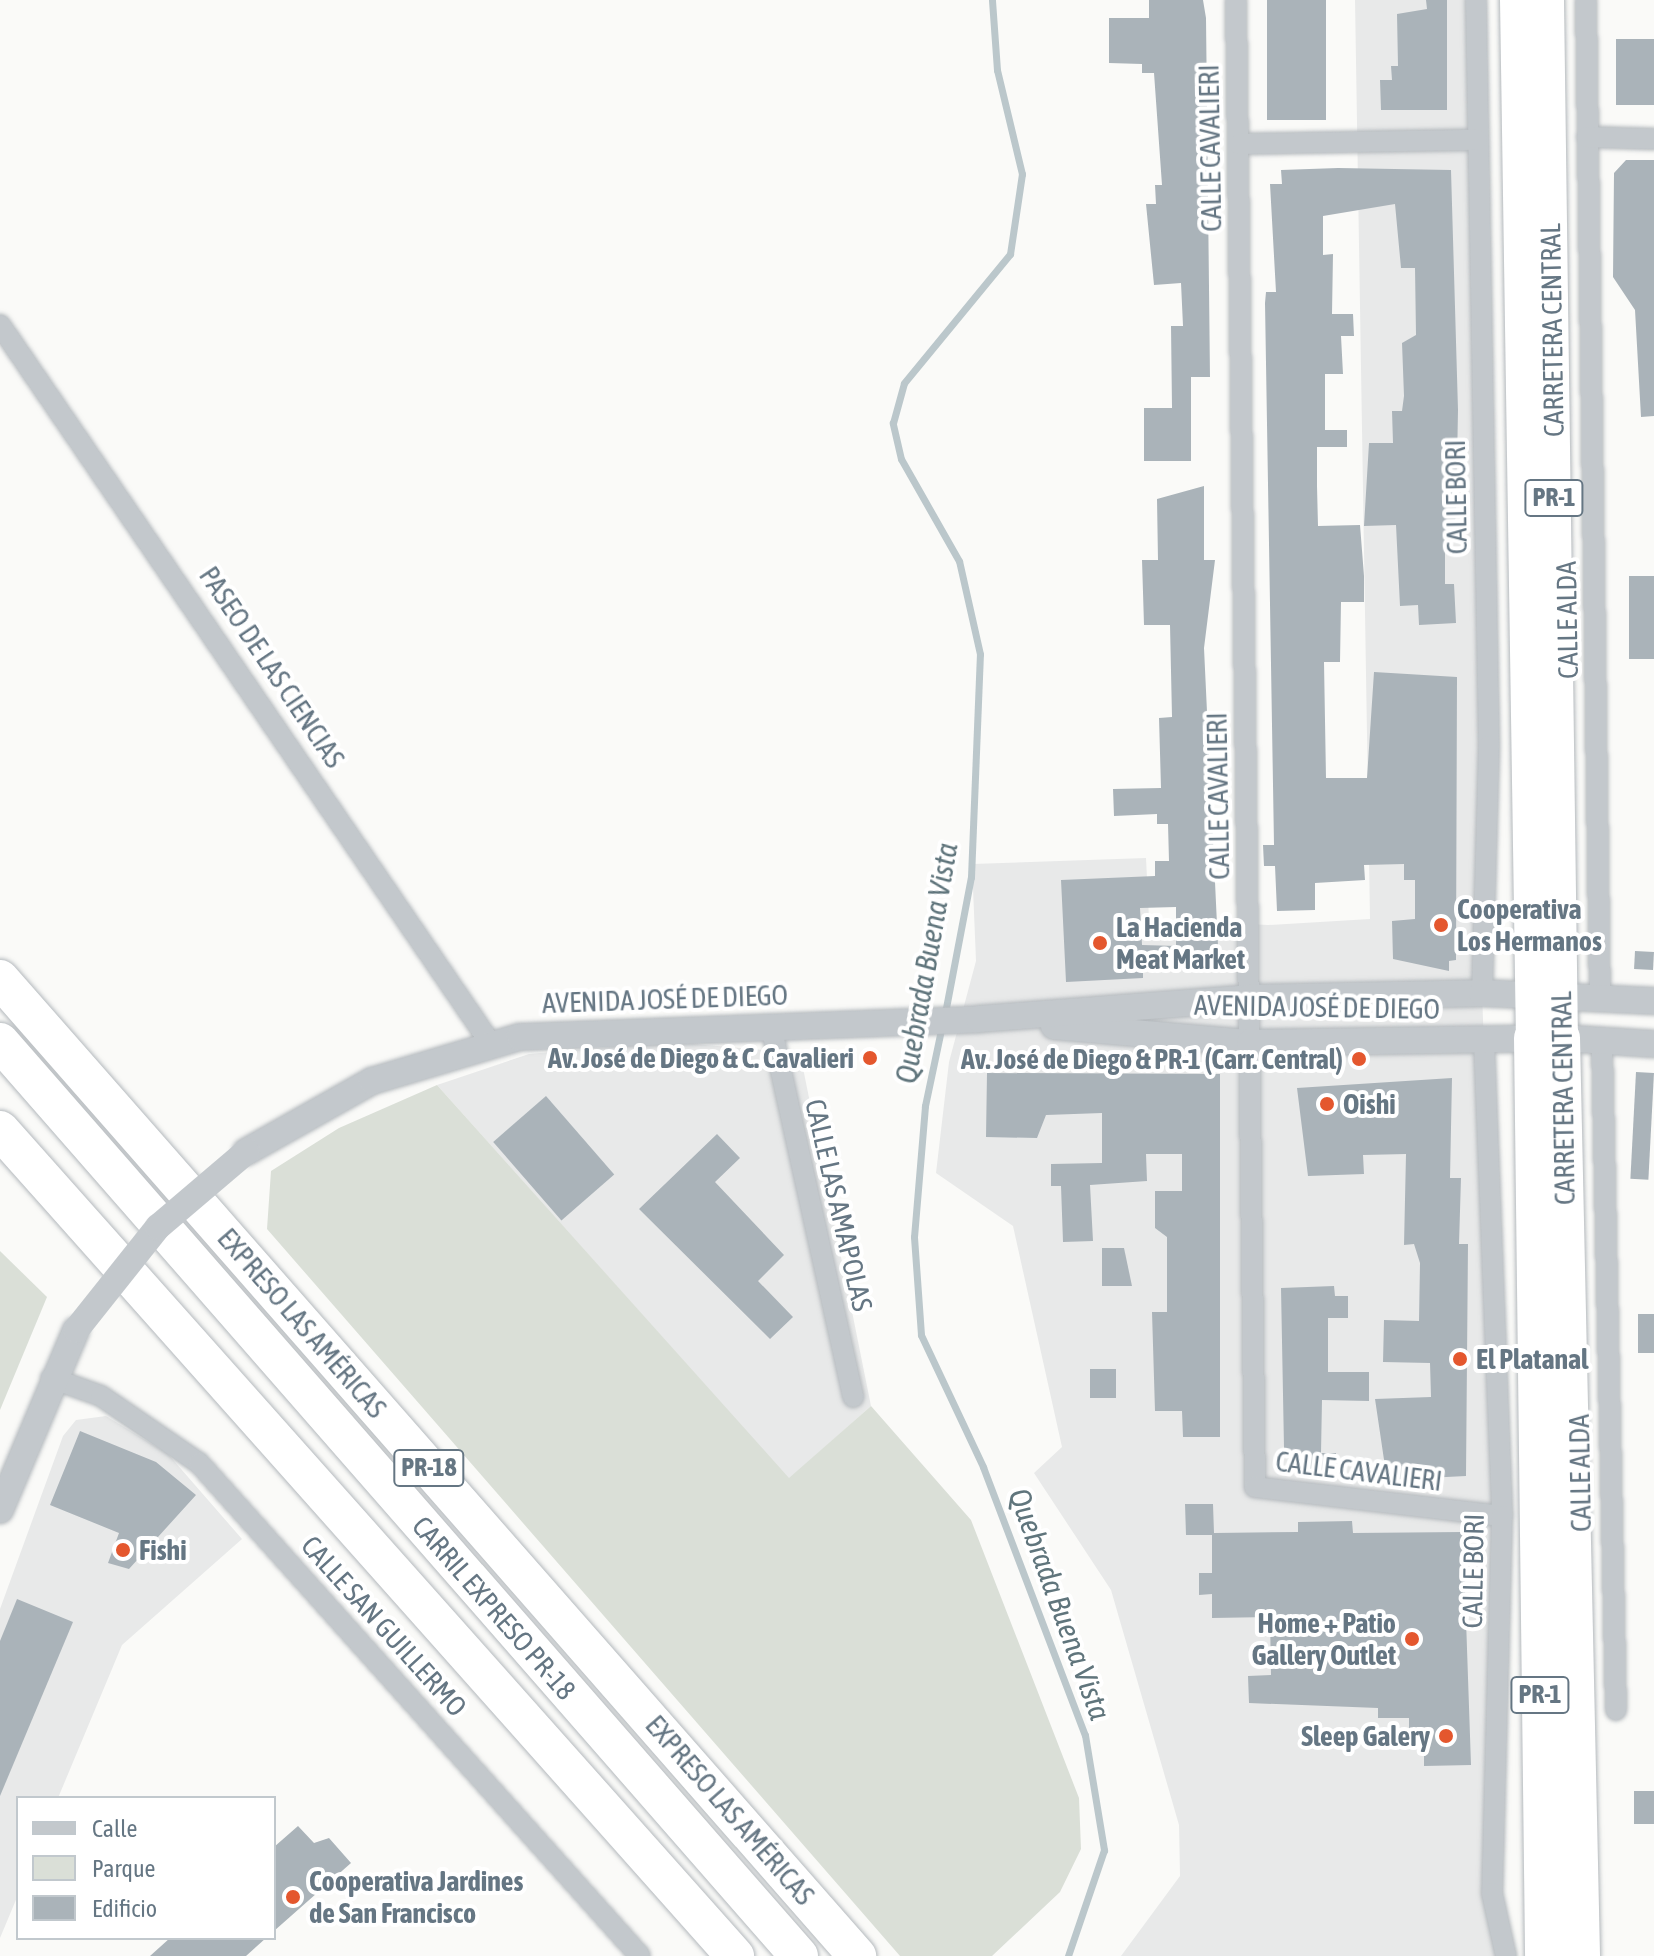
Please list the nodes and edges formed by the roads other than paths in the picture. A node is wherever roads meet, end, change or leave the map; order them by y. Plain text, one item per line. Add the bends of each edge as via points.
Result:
1 (1236, 0) edge
2 (1476, 0) edge
3 (1517, 0) edge
4 (1547, 0) edge
5 (1586, 0) edge
6 (1587, 137) junction
7 (1654, 139) edge
8 (1477, 140) junction
9 (1239, 144) junction
10 (0, 325) edge
11 (0, 979) edge
12 (1482, 993) junction
13 (1547, 997) junction
14 (1249, 998) junction
15 (1600, 1000) junction
16 (1654, 1001) edge
17 (979, 1019) junction
18 (771, 1026) junction
19 (1547, 1038) junction
20 (1484, 1040) junction
21 (0, 1042) edge
22 (1250, 1043) junction
23 (1602, 1043) junction
24 (491, 1044) junction
25 (1654, 1044) edge
26 (0, 1130) edge
27 (51, 1378) junction
28 (853, 1397) dead end
29 (0, 1510) edge
30 (1502, 1516) junction
31 (1616, 1710) dead end
32 (640, 1956) edge
33 (735, 1956) edge
34 (799, 1956) edge
35 (857, 1956) edge
36 (1506, 1956) edge
37 (1544, 1956) edge
38 (1581, 1956) edge

1 - 9 street, CALLE CAVALIERI
2 - 8 street, CALLE BORI
3 - 13 highway, CARRETERA CENTRAL / PR-1
4 - 13 highway, CARRETERA CENTRAL / PR-1
5 - 6 street, CALLE ALDA
6 - 7 street
6 - 15 street, CALLE ALDA
8 - 9 street
8 - 12 street, CALLE BORI via 1489,746
9 - 14 street, CALLE CAVALIERI
10 - 24 street, PASEO DE LAS CIENCIAS
11 - 35 highway, EXPRESO LAS AMÉRICAS / PR-18
12 - 13 street, AVENIDA JOSÉ DE DIEGO
12 - 14 street, AVENIDA JOSÉ DE DIEGO
13 - 15 street, AVENIDA JOSÉ DE DIEGO
13 - 19 highway, CARRETERA CENTRAL / PR-1
14 - 17 street, AVENIDA JOSÉ DE DIEGO
14 - 22 street, CALLE CAVALIERI
15 - 16 street, AVENIDA JOSÉ DE DIEGO
17 - 18 street, AVENIDA JOSÉ DE DIEGO
17 - 22 street, AVENIDA JOSÉ DE DIEGO
18 - 24 street, AVENIDA JOSÉ DE DIEGO via 615,1028
18 - 28 street, CALLE LAS AMAPOLAS
19 - 20 street, AVENIDA JOSÉ DE DIEGO
19 - 23 street, AVENIDA JOSÉ DE DIEGO
19 - 37 highway, CARRETERA CENTRAL / PR-1
19 - 38 highway, CARRETERA CENTRAL / PR-1
20 - 22 street, AVENIDA JOSÉ DE DIEGO
20 - 30 street, CALLE BORI
21 - 34 highway, CARRIL EXPRESO PR-18
22 - 30 street, CALLE CAVALIERI via 1255,1487
23 - 25 street, AVENIDA JOSÉ DE DIEGO
23 - 31 street, CALLE ALDA
24 - 27 street, AVENIDA JOSÉ DE DIEGO, bridge via 372,1081 246,1152 158,1227 76,1330
26 - 33 highway
27 - 29 street, AVENIDA JOSÉ DE DIEGO
27 - 32 street, CALLE SAN GUILLERMO via 101,1396 199,1463
30 - 36 street, CALLE BORI via 1499,1736 1490,1768 1492,1893

